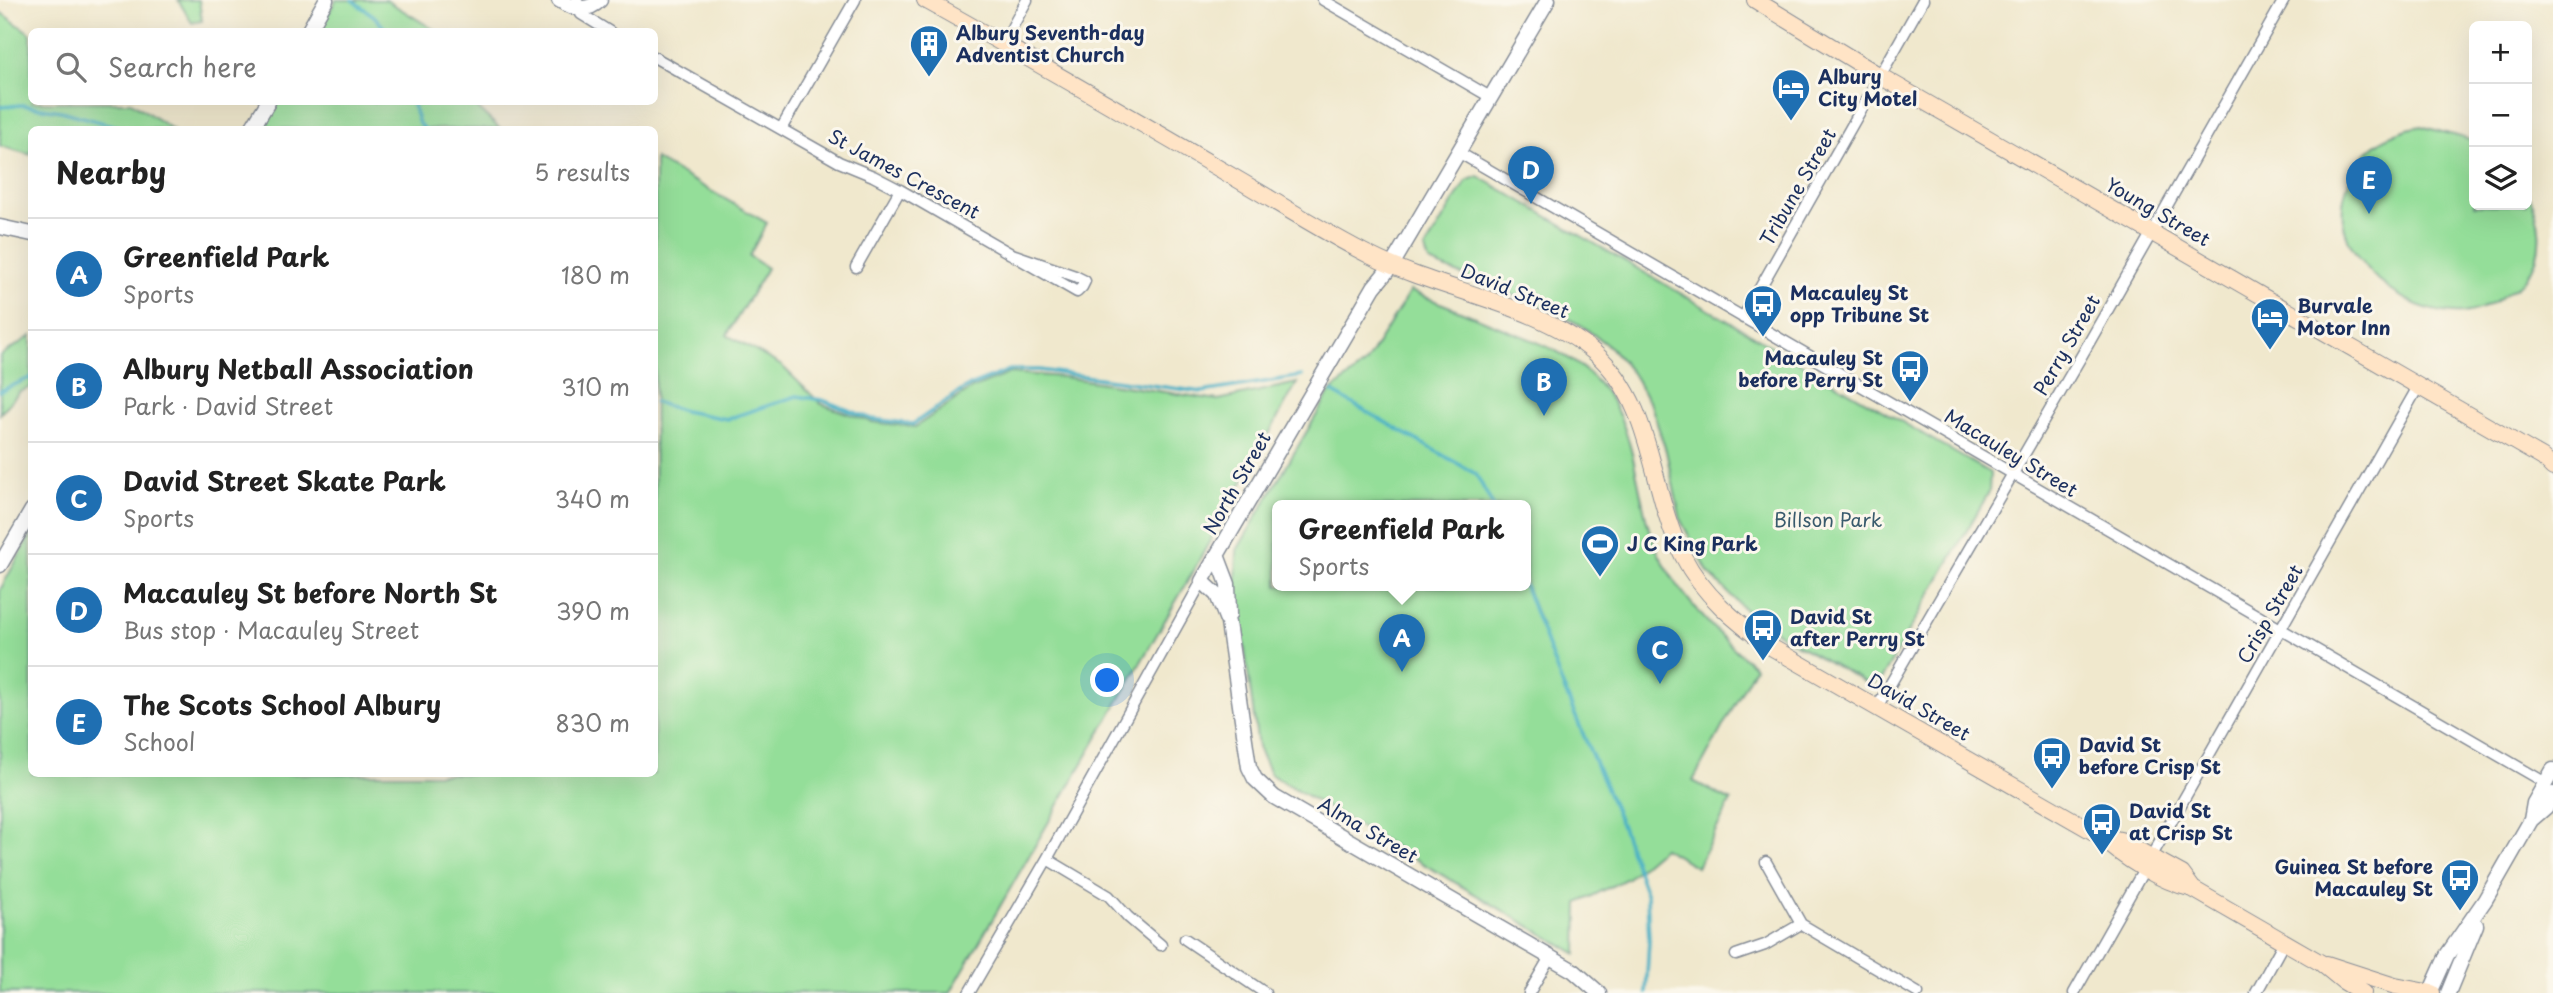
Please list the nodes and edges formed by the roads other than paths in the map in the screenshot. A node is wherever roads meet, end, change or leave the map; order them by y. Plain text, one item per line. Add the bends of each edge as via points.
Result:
1 (326, 0) edge
2 (559, 0) edge
3 (600, 0) edge
4 (855, 0) edge
5 (925, 0) edge
6 (1027, 0) edge
7 (1323, 0) edge
8 (1548, 0) edge
9 (1755, 0) edge
10 (1923, 0) edge
11 (2284, 0) edge
12 (577, 4) edge
13 (310, 28) edge
14 (604, 28) edge
15 (1003, 44) junction
16 (658, 59) edge
17 (1880, 76) junction
18 (1492, 98) junction
19 (266, 105) edge
20 (253, 126) edge
21 (781, 129) junction
22 (1458, 152) junction
23 (900, 190) junction
24 (0, 226) edge
25 (2151, 232) junction
26 (28, 233) edge
27 (1392, 265) junction
28 (856, 267) dead end
29 (1077, 292) dead end
30 (1743, 318) junction
31 (2418, 387) junction
32 (2550, 462) edge
33 (2012, 475) junction
34 (28, 517) edge
35 (1217, 555) junction
36 (0, 565) edge
37 (1202, 581) junction
38 (1228, 623) junction
39 (2281, 631) junction
40 (1877, 706) junction
41 (2550, 792) edge
42 (2531, 820) junction
43 (1047, 859) junction
44 (1766, 862) dead end
45 (2148, 862) junction
46 (2485, 900) junction
47 (1801, 924) junction
48 (1185, 939) dead end
49 (2284, 942) junction
50 (1161, 945) dead end
51 (1735, 955) dead end
52 (1550, 957) junction
53 (2321, 963) junction
54 (1899, 982) junction
55 (970, 993) edge
56 (1265, 993) edge
57 (1529, 993) edge
58 (1599, 993) edge
59 (1893, 993) edge
60 (1918, 993) edge
61 (2074, 993) edge
62 (2256, 993) edge
63 (2363, 993) edge
64 (2431, 993) edge
65 (2448, 993) edge

1 - 13 street
2 - 12 street
3 - 12 street via 592,7
4 - 21 street
5 - 15 main road, David Street
6 - 15 street
7 - 18 street
8 - 18 street, North Street
9 - 17 main road, Young Street
10 - 17 street, Tribune Street
11 - 25 street, Perry Street
12 - 14 street via 581,14
15 - 27 main road, David Street
16 - 21 street, St James Crescent
17 - 25 main road, Young Street
17 - 30 street, Tribune Street
18 - 22 street, North Street
19 - 20 street
21 - 23 street, St James Crescent
22 - 27 street, North Street
22 - 30 street, Macauley Street
23 - 28 street
23 - 29 street, St James Crescent via 1009,253 1085,281
24 - 26 street
25 - 31 main road, Young Street
25 - 33 street, Perry Street
27 - 35 street, North Street via 1374,287
27 - 40 main road, David Street via 1533,317 1595,353 1625,388 1638,414 1672,529 1697,579 1760,639
30 - 33 street, Macauley Street
31 - 32 main road, Young Street
31 - 39 street, Crisp Street
33 - 39 street, Macauley Street
33 - 40 street, Perry Street
34 - 36 street
35 - 37 street, North Street
35 - 38 street, Alma Street via 1228,584
37 - 38 street, Alma Street via 1217,595
37 - 43 street, North Street
38 - 52 street, Alma Street via 1250,767 1264,789
39 - 41 street, Macauley Street
39 - 45 street, Crisp Street
40 - 45 main road, David Street via 2099,835 2114,849
41 - 42 street
41 - 42 street via 2534,803
42 - 46 street
43 - 50 street via 1109,896
43 - 55 street, North Street
44 - 47 street
45 - 49 main road, David Street via 2176,885 2193,889
45 - 61 street, Crisp Street
46 - 64 street via 2447,956
46 - 65 street
47 - 51 street via 1765,945
47 - 54 street
48 - 56 street
49 - 53 main road, David Street
49 - 62 street
52 - 57 street
52 - 58 street, Alma Street
53 - 63 main road, David Street
53 - 64 main road, David Street
54 - 59 street
54 - 60 street

